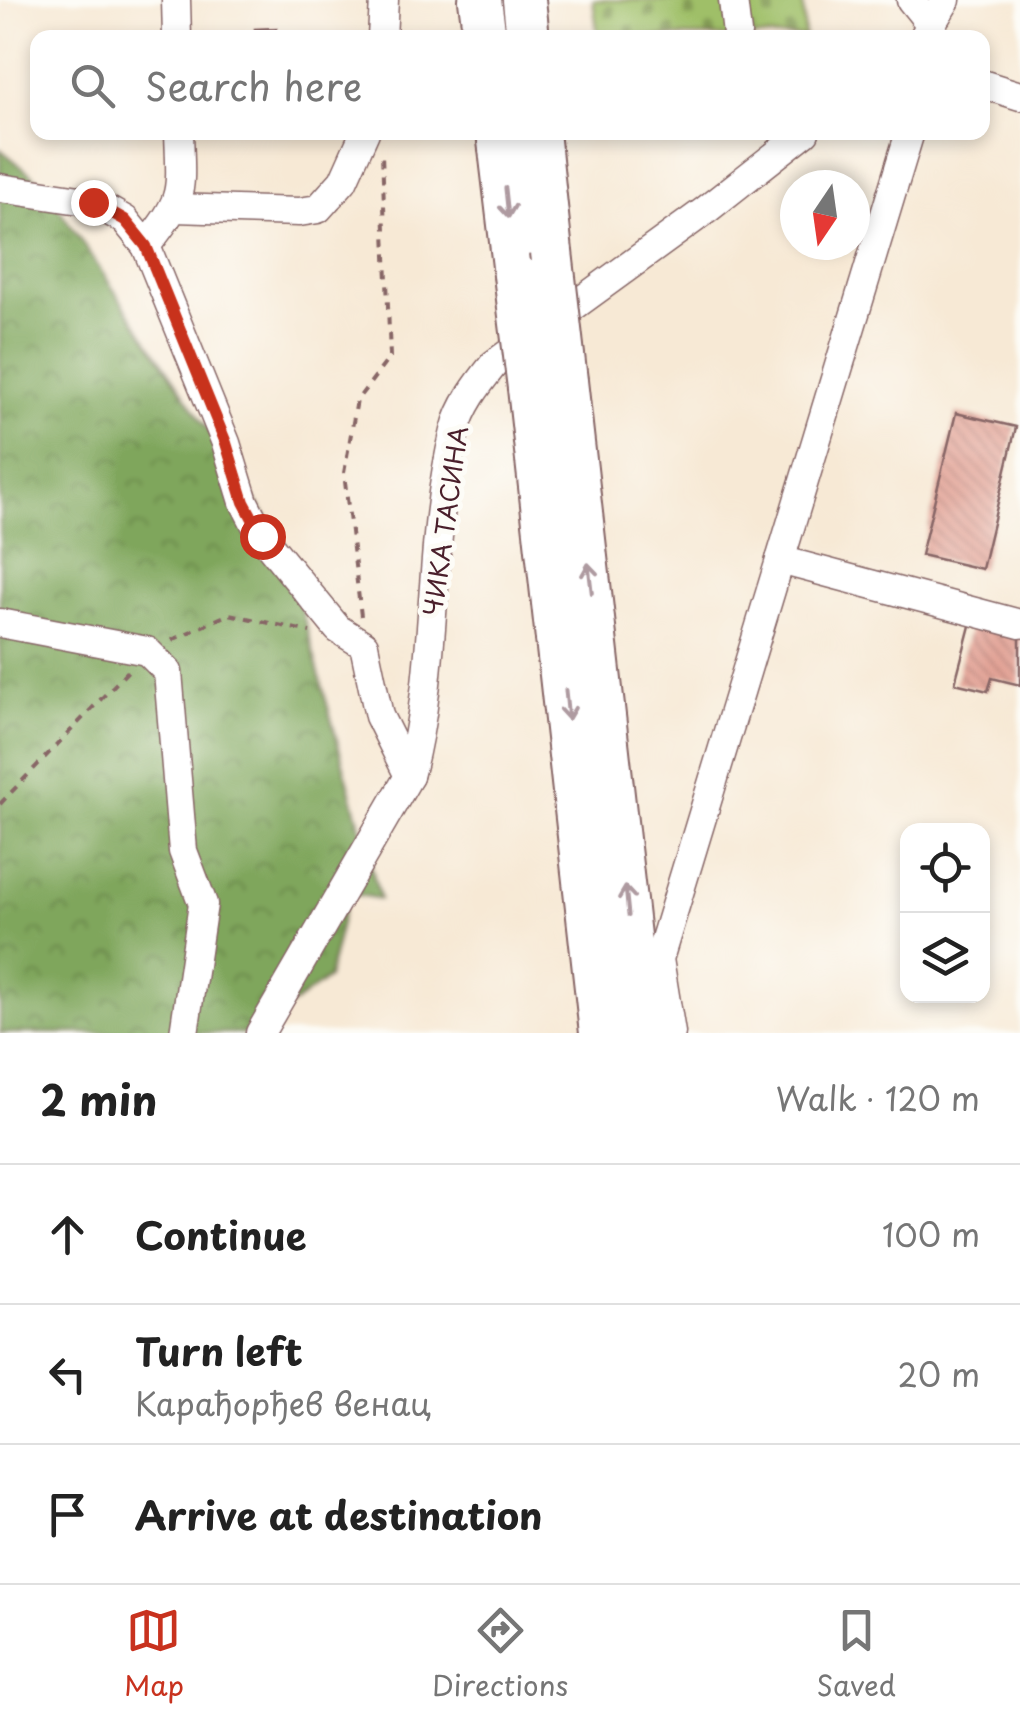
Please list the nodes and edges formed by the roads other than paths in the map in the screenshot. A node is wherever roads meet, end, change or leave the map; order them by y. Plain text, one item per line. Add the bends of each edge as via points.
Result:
1 (176, 0) edge
2 (384, 0) edge
3 (480, 0) edge
4 (524, 0) edge
5 (734, 0) edge
6 (911, 0) edge
7 (946, 0) edge
8 (176, 30) edge
9 (382, 30) edge
10 (484, 30) edge
11 (527, 30) edge
12 (738, 30) edge
13 (926, 30) edge
14 (928, 30) edge
15 (990, 87) edge
16 (1020, 96) edge
17 (179, 140) edge
18 (499, 140) edge
19 (539, 140) edge
20 (794, 140) edge
21 (908, 140) edge
22 (373, 142) edge
23 (0, 188) edge
24 (175, 208) junction
25 (146, 246) junction
26 (548, 385) junction
27 (780, 560) junction
28 (0, 623) edge
29 (1020, 624) edge
30 (408, 776) junction
31 (184, 1033) edge
32 (260, 1033) edge
33 (601, 1033) edge
34 (640, 1033) edge
35 (671, 1033) edge

1 - 8 street
2 - 9 street
3 - 10 highway
4 - 11 highway
5 - 12 street
6 - 13 street
7 - 14 street
15 - 16 street
17 - 24 street
18 -> 26 highway, bridge via 515,275
19 - 26 highway, bridge via 551,252
20 - 30 street, ЧИКА ТАСИНА via 494,364 475,390 455,430 436,548 421,732
21 - 27 street
22 - 24 street via 318,209
23 - 25 street via 93,202 125,220
24 - 25 street
25 - 30 street via 244,502 262,536 338,629 364,644 378,716
26 -> 33 highway
34 -> 26 highway
27 - 29 street
27 - 35 street via 659,959
28 - 31 street via 147,651 168,672 183,851 203,904
30 - 32 street, ЧИКА ТАСИНА

